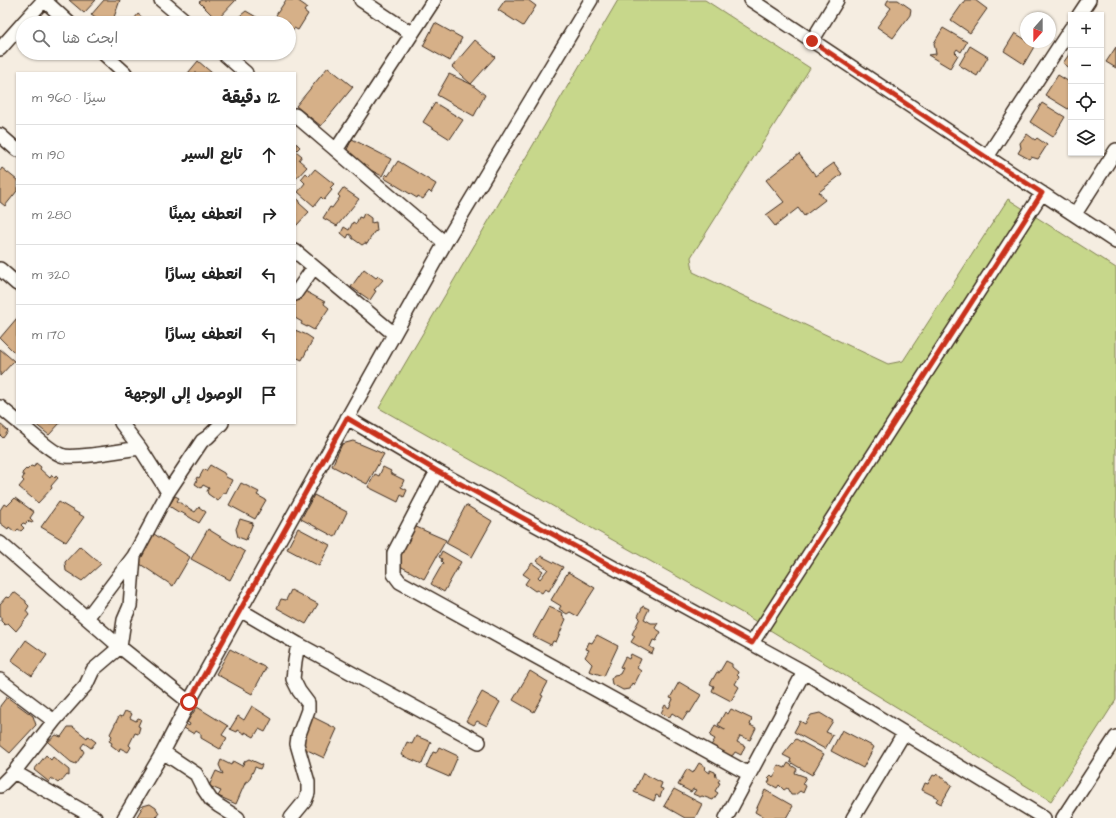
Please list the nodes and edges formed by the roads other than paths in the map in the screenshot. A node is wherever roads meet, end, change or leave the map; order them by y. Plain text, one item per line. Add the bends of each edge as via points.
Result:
1 (44, 0) edge
2 (161, 0) edge
3 (361, 0) edge
4 (434, 0) edge
5 (591, 0) edge
6 (751, 0) edge
7 (837, 0) edge
8 (1089, 0) edge
9 (1081, 12) edge
10 (29, 16) edge
11 (61, 16) edge
12 (180, 16) edge
13 (16, 31) edge
14 (1068, 33) edge
15 (412, 34) junction
16 (812, 41) junction
17 (0, 49) edge
18 (111, 60) edge
19 (231, 60) edge
20 (124, 72) edge
21 (245, 72) edge
22 (296, 116) edge
23 (0, 135) edge
24 (16, 149) edge
25 (336, 150) junction
26 (1116, 150) edge
27 (986, 157) junction
28 (1042, 193) junction
29 (1075, 214) junction
30 (1116, 242) edge
31 (445, 243) junction
32 (296, 252) edge
33 (314, 267) junction
34 (0, 269) edge
35 (16, 283) edge
36 (296, 293) edge
37 (394, 334) junction
38 (0, 407) edge
39 (347, 418) junction
40 (16, 420) edge
41 (20, 424) edge
42 (122, 424) edge
43 (221, 424) edge
44 (140, 448) junction
45 (437, 471) junction
46 (168, 492) junction
47 (0, 543) edge
48 (134, 556) junction
49 (240, 610) junction
50 (87, 618) junction
51 (752, 643) junction
52 (298, 644) junction
53 (120, 646) junction
54 (804, 672) junction
55 (0, 680) edge
56 (189, 702) junction
57 (54, 721) junction
58 (904, 733) junction
59 (1116, 737) edge
60 (479, 742) dead end
61 (163, 752) junction
62 (14, 772) junction
63 (749, 774) junction
64 (0, 786) edge
65 (95, 818) edge
66 (124, 818) edge
67 (238, 818) edge
68 (291, 818) edge
69 (726, 818) edge
70 (853, 818) edge
71 (1044, 818) edge
72 (1063, 818) edge

1 - 10 street
1 - 11 street
2 - 12 street
3 - 15 street
4 - 15 street
5 - 31 street
6 - 16 street
7 - 16 street
8 - 9 street
13 - 17 street
14 - 27 street
15 - 25 street
16 - 27 street
18 - 20 street
19 - 21 street
22 - 25 street
23 - 24 street
25 - 31 street
26 - 29 street
27 - 28 street
28 - 29 street
28 - 51 street
29 - 30 street
31 - 37 street
32 - 33 street
33 - 36 street
33 - 37 street
34 - 35 street
37 - 39 street
38 - 40 street
39 - 45 street
39 - 49 street
41 - 44 street via 62,456 74,457
42 - 44 street
43 - 46 street via 202,441
44 - 46 street
45 - 51 street
45 - 63 street via 394,553 394,574 400,582
46 - 48 street
47 - 50 street
48 - 50 street
48 - 53 street via 130,606 124,620
49 - 52 street
49 - 56 street
50 - 53 street
51 - 54 street
52 - 60 street
52 - 68 street via 294,678 308,703 308,710 297,744 308,782 308,794
53 - 56 street
53 - 57 street via 93,670 86,686
54 - 58 street
54 - 63 street
55 - 57 street
56 - 61 street
57 - 62 street
58 - 70 street
58 - 71 street
59 - 72 street
61 - 66 street
61 - 67 street via 196,774 211,800
62 - 64 street
62 - 65 street
63 - 69 street

